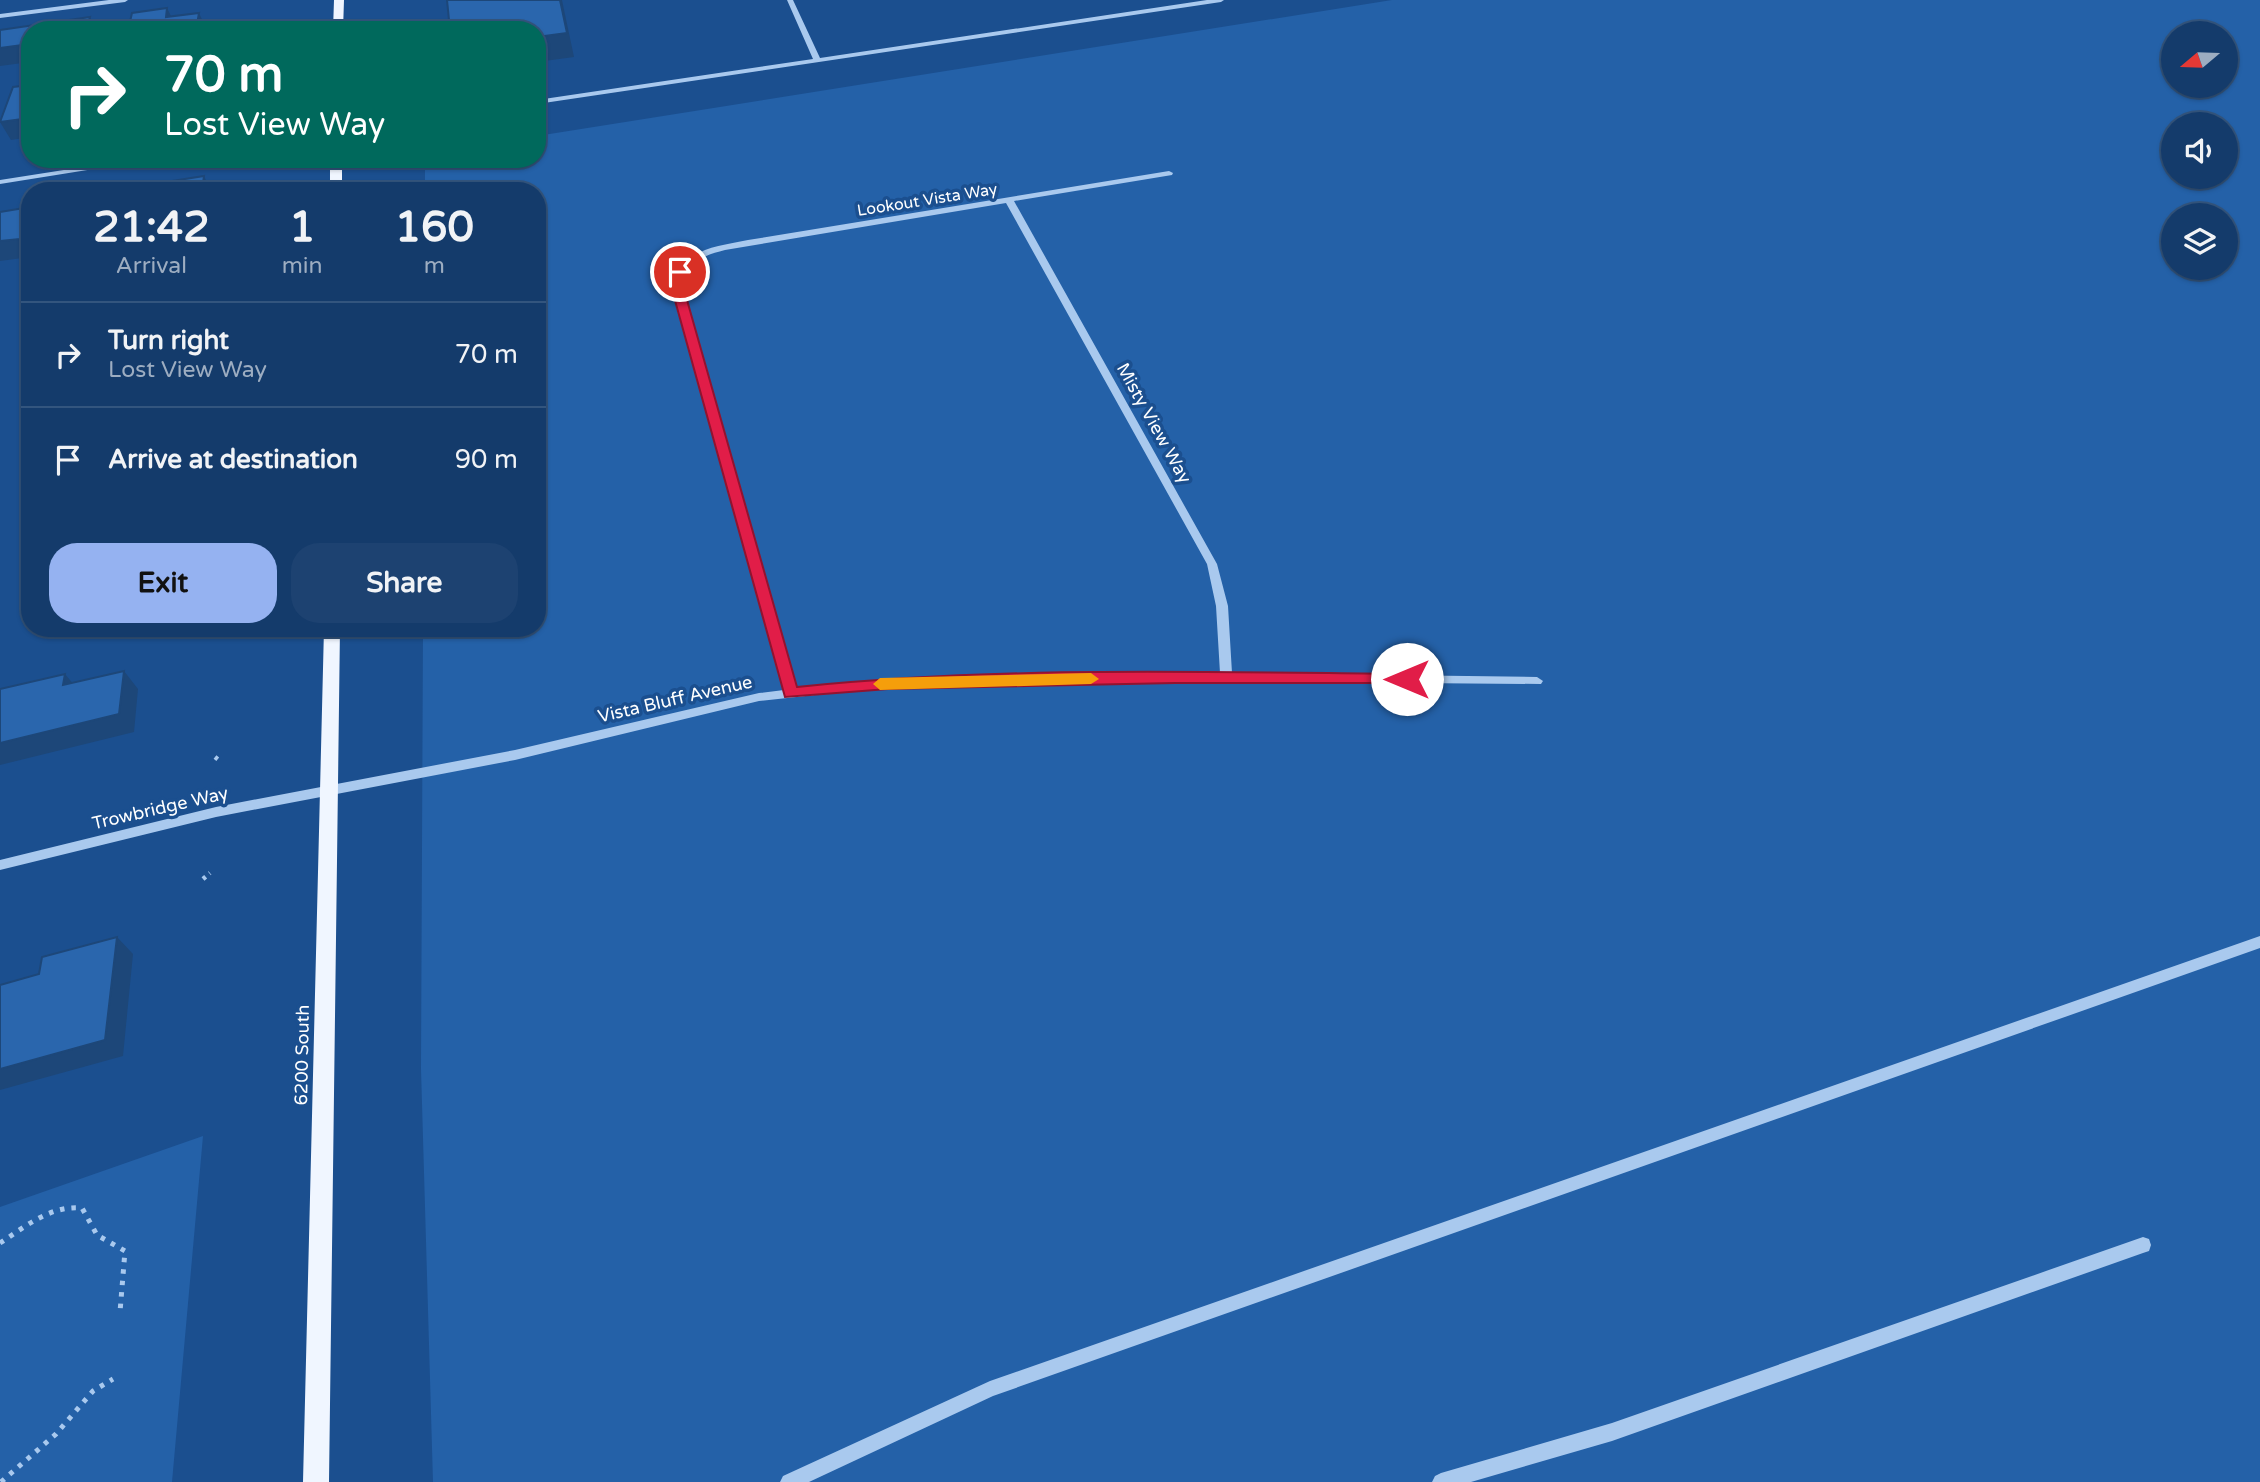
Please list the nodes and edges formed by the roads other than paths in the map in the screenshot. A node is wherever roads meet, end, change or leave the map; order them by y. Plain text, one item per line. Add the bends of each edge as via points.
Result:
1 (125, 0) edge
2 (339, 0) edge
3 (790, 0) edge
4 (1221, 0) edge
5 (0, 16) edge
6 (338, 21) edge
7 (817, 60) junction
8 (546, 101) edge
9 (93, 168) edge
10 (1170, 173) dead end
11 (0, 182) edge
12 (1009, 200) junction
13 (332, 637) edge
14 (1226, 677) junction
15 (1536, 681) dead end
16 (791, 693) junction
17 (330, 792) junction
18 (0, 865) edge
19 (2260, 942) edge
20 (2143, 1245) dead end
21 (316, 1482) edge
22 (789, 1482) edge
23 (1441, 1482) edge

1 - 5 street
2 - 6 main road
3 - 7 street
4 - 7 street
7 - 8 street
9 - 11 street
10 - 12 street, Lookout Vista Way
12 - 14 street, Misty View Way via 1212,564 1222,606
12 - 16 street, Lookout Vista Way via 748,243 690,258 680,272 677,286
13 - 17 main road, 6200 South
14 - 15 street, Vista Bluff Avenue
14 - 16 street, Vista Bluff Avenue via 888,683
16 - 17 street, Vista Bluff Avenue
17 - 18 street, Trowbridge Way via 216,812
17 - 21 main road, 6200 South
19 - 22 lane via 990,1388
20 - 23 street via 1612,1432

